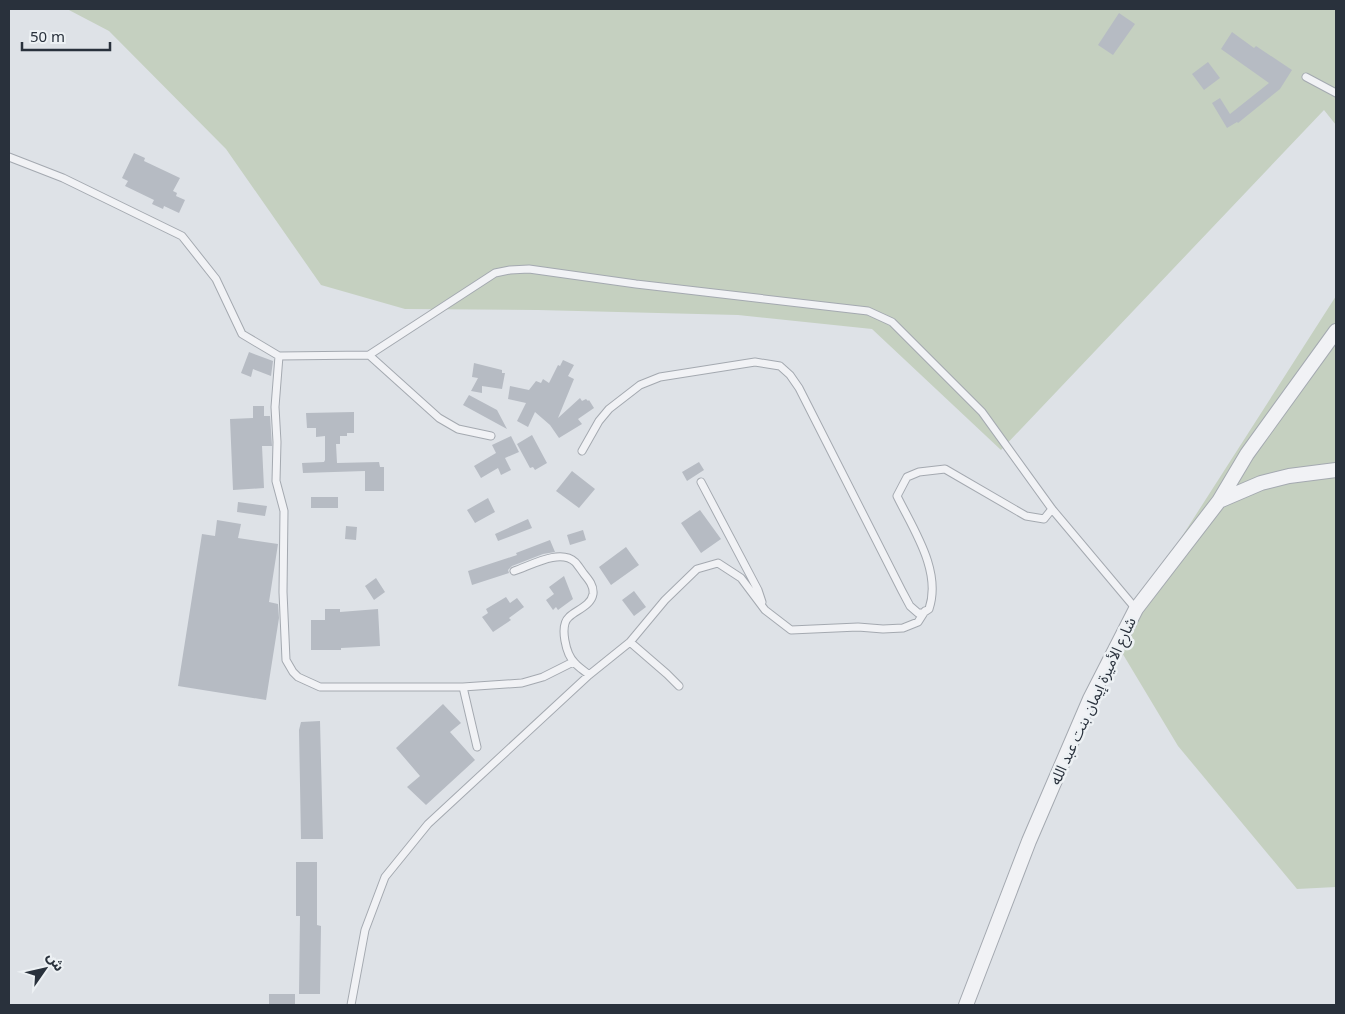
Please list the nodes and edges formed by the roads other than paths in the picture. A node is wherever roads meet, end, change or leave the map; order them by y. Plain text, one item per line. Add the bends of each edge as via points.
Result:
1 (1306, 77) dead end
2 (1336, 94) edge
3 (9, 157) edge
4 (1336, 331) edge
5 (369, 355) junction
6 (279, 356) junction
7 (491, 436) dead end
8 (582, 451) dead end
9 (1336, 470) edge
10 (701, 482) dead end
11 (1219, 501) junction
12 (1052, 509) junction
13 (514, 572) dead end
14 (1136, 609) junction
15 (765, 610) junction
16 (926, 611) junction
17 (630, 642) junction
18 (573, 662) junction
19 (590, 675) junction
20 (679, 686) dead end
21 (463, 687) junction
22 (477, 747) dead end
23 (351, 1005) edge
24 (966, 1005) edge

1 - 2 lane
3 - 6 lane via 62,178 182,236 216,280 242,334
4 - 11 street via 1247,454
5 - 6 lane
5 - 7 lane via 440,418 458,429
5 - 12 lane via 495,273 529,268 868,311 892,322 982,412
6 - 21 lane via 275,408 276,481 284,511 283,592 286,660 289,666 298,677 320,687
8 - 16 lane via 609,409 640,386 660,377 755,362 780,366 799,388 910,606 918,613
9 - 11 street, شارع الأميرة إيمان بنت عبد الله via 1261,483
10 - 15 lane via 758,590
11 - 14 street, شارع الأميرة إيمان بنت عبد الله
12 - 14 lane
12 - 16 lane via 1044,519 1026,516 945,469 907,477 897,496 928,561 932,595
13 - 18 lane via 555,556 564,557 574,561 591,583 591,599 565,622 564,642
14 - 24 street, شارع الأميرة إيمان بنت عبد الله via 1082,716
15 - 16 lane via 792,630 903,628 918,622
15 - 17 lane via 741,578 718,563 697,569 665,600
17 - 19 lane
17 - 20 lane
18 - 19 lane
18 - 21 lane via 522,683
19 - 23 lane via 428,824 385,877 365,930
21 - 22 lane

